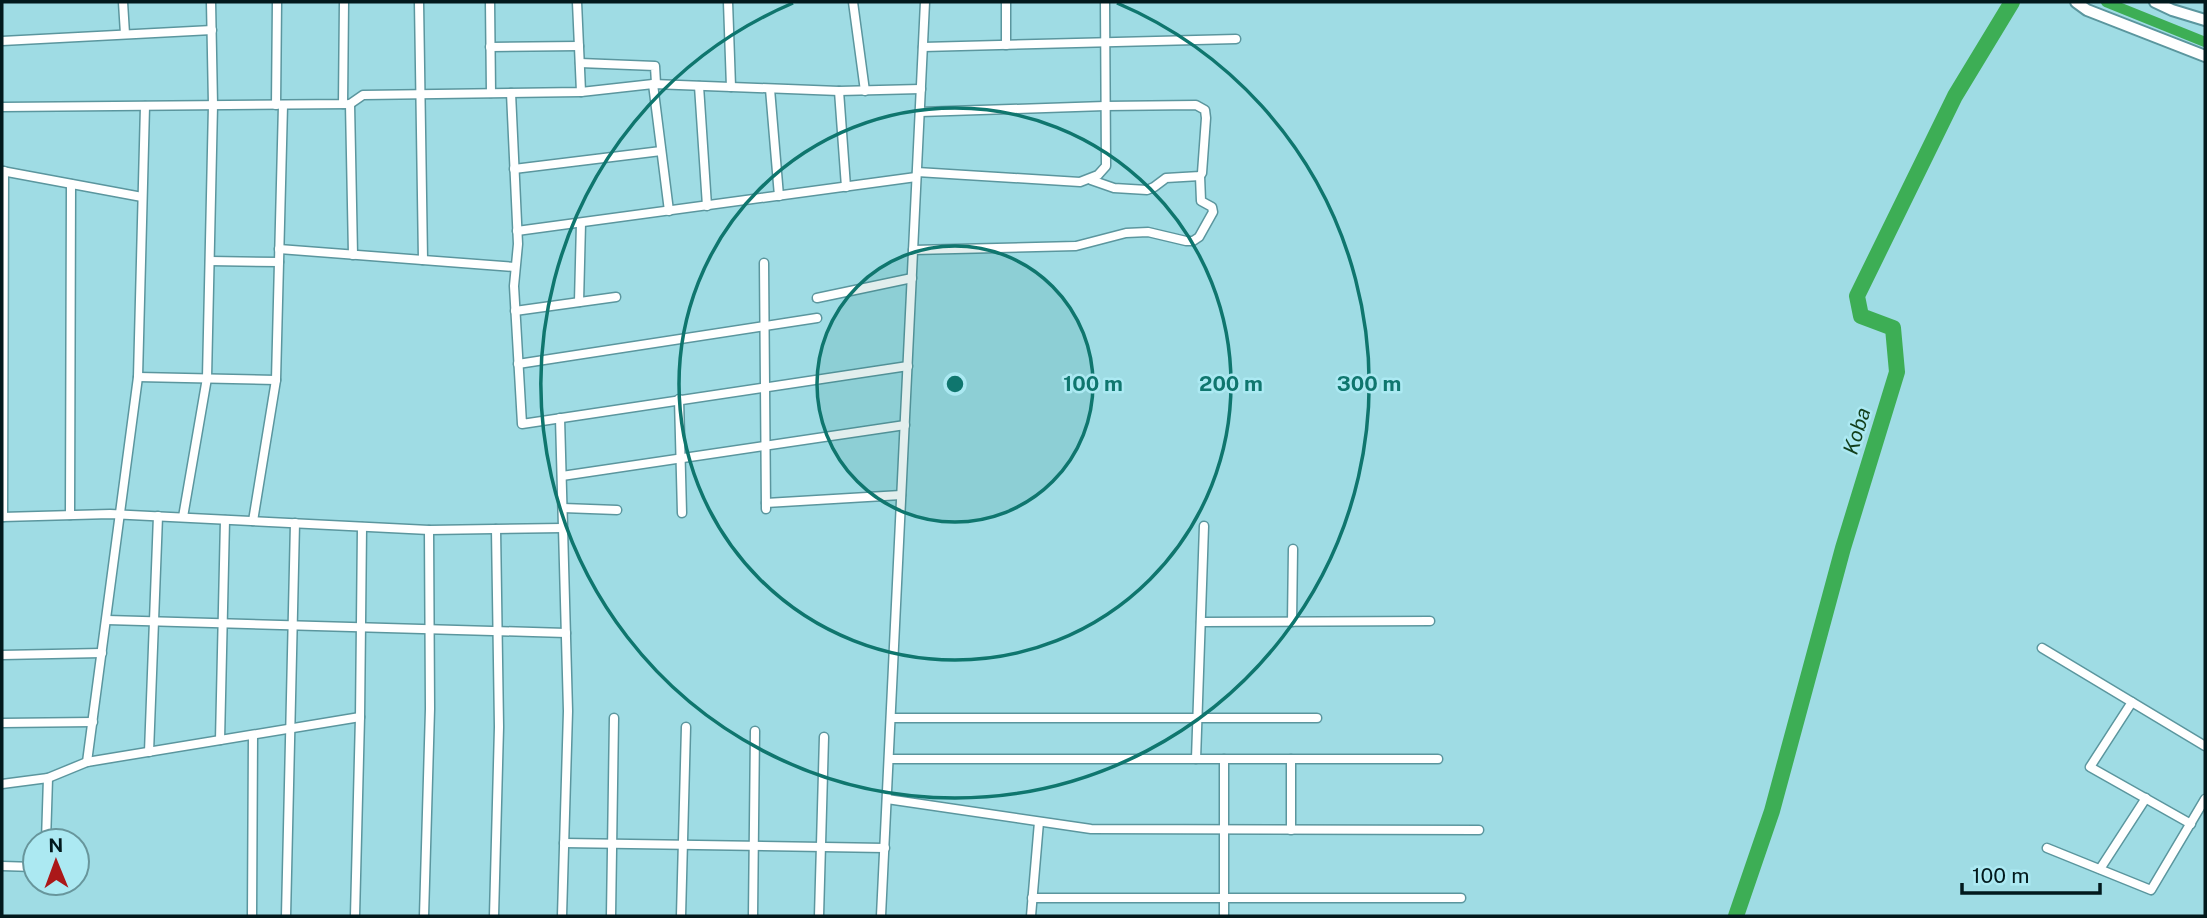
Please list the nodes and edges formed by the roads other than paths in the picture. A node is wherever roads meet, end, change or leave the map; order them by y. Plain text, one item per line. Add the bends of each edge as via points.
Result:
1 (123, 2) edge
2 (211, 2) edge
3 (277, 2) edge
4 (344, 2) edge
5 (419, 2) edge
6 (489, 2) edge
7 (577, 2) edge
8 (729, 2) edge
9 (853, 2) edge
10 (925, 2) edge
11 (1006, 2) edge
12 (1104, 2) edge
13 (2076, 2) edge
14 (2155, 2) edge
15 (2202, 16) edge
16 (212, 30) junction
17 (125, 34) junction
18 (1236, 39) dead end
19 (2, 41) edge
20 (1105, 42) junction
21 (1006, 45) junction
22 (579, 46) junction
23 (490, 47) junction
24 (923, 47) junction
25 (2205, 56) edge
26 (580, 63) junction
27 (654, 84) junction
28 (699, 86) junction
29 (731, 87) junction
30 (770, 89) junction
31 (920, 89) junction
32 (839, 91) junction
33 (865, 91) junction
34 (581, 92) junction
35 (491, 93) junction
36 (511, 93) junction
37 (421, 94) junction
38 (347, 104) junction
39 (213, 105) junction
40 (279, 105) junction
41 (145, 106) junction
42 (1105, 106) junction
43 (2, 107) edge
44 (920, 112) junction
45 (661, 151) junction
46 (514, 169) junction
47 (3, 171) edge
48 (916, 175) junction
49 (1200, 176) junction
50 (1091, 180) junction
51 (71, 184) junction
52 (846, 187) junction
53 (142, 197) junction
54 (779, 197) junction
55 (707, 206) junction
56 (669, 211) junction
57 (581, 223) junction
58 (517, 231) junction
59 (3, 244) edge
60 (279, 250) junction
61 (913, 250) junction
62 (353, 255) junction
63 (423, 260) junction
64 (210, 261) junction
65 (279, 262) junction
66 (764, 262) dead end
67 (515, 267) junction
68 (912, 278) junction
69 (617, 297) dead end
70 (817, 298) dead end
71 (579, 302) junction
72 (515, 311) junction
73 (3, 312) edge
74 (817, 318) dead end
75 (764, 326) junction
76 (518, 364) junction
77 (908, 366) junction
78 (138, 377) junction
79 (3, 379) edge
80 (207, 379) junction
81 (276, 380) junction
82 (765, 386) junction
83 (679, 399) junction
84 (560, 418) junction
85 (905, 425) junction
86 (765, 445) junction
87 (681, 458) junction
88 (562, 476) junction
89 (901, 495) junction
90 (563, 508) junction
91 (617, 510) dead end
92 (682, 513) dead end
93 (120, 514) junction
94 (70, 515) junction
95 (158, 516) junction
96 (2, 517) edge
97 (183, 517) junction
98 (225, 520) junction
99 (253, 521) junction
100 (295, 523) junction
101 (1204, 526) dead end
102 (362, 527) junction
103 (563, 528) junction
104 (496, 529) junction
105 (429, 530) junction
106 (1293, 549) dead end
107 (107, 620) junction
108 (1430, 621) dead end
109 (154, 622) junction
110 (1201, 622) junction
111 (1292, 622) junction
112 (223, 624) junction
113 (292, 626) junction
114 (361, 627) junction
115 (429, 629) junction
116 (498, 631) junction
117 (566, 633) junction
118 (2042, 648) dead end
119 (102, 653) junction
120 (2, 655) edge
121 (2132, 702) junction
122 (360, 717) junction
123 (614, 718) dead end
124 (891, 718) junction
125 (1197, 718) junction
126 (1317, 718) dead end
127 (93, 722) junction
128 (2, 723) edge
129 (686, 727) dead end
130 (289, 729) junction
131 (755, 732) dead end
132 (253, 734) junction
133 (824, 737) dead end
134 (220, 740) junction
135 (2205, 746) edge
136 (149, 752) junction
137 (889, 759) junction
138 (1196, 759) junction
139 (1224, 759) junction
140 (1292, 759) junction
141 (1438, 759) dead end
142 (87, 762) junction
143 (48, 778) junction
144 (2, 785) edge
145 (887, 799) junction
146 (2146, 799) junction
147 (2205, 799) edge
148 (1039, 822) junction
149 (2191, 824) junction
150 (46, 827) edge
151 (1224, 830) junction
152 (1291, 830) junction
153 (1479, 830) dead end
154 (564, 843) junction
155 (612, 844) junction
156 (683, 845) junction
157 (754, 846) junction
158 (821, 847) junction
159 (885, 848) junction
160 (2047, 848) dead end
161 (2, 866) edge
162 (21, 867) edge
163 (2100, 869) junction
164 (1032, 898) junction
165 (1224, 898) junction
166 (1461, 898) dead end
167 (252, 916) edge
168 (286, 916) edge
169 (355, 916) edge
170 (424, 916) edge
171 (494, 916) edge
172 (562, 916) edge
173 (611, 916) edge
174 (681, 916) edge
175 (753, 916) edge
176 (819, 916) edge
177 (881, 916) edge
178 (1031, 916) edge
179 (1224, 916) edge

1 - 17 street
2 - 16 street
3 - 40 street
4 - 38 street
5 - 37 street
6 - 23 street
7 - 22 street
8 - 29 street
9 - 33 street
10 - 24 street
11 - 21 street
12 - 20 street
13 - 25 street
14 - 15 street
16 - 17 street
16 - 39 street
17 - 19 street
18 - 20 street
20 - 21 street
20 - 42 street
21 - 24 street
22 - 23 street
22 - 26 street
23 - 35 street
24 - 31 street
26 - 27 street via 655,66
26 - 34 street
27 - 28 street
27 - 34 street
27 - 45 street
28 - 29 street
28 - 55 street
29 - 30 street
30 - 32 street
30 - 54 street
31 - 33 street
31 - 44 street
32 - 33 street
32 - 52 street
34 - 36 street
35 - 36 street
35 - 37 street
36 - 46 street
37 - 38 street via 363,95
37 - 63 street
38 - 40 street
38 - 62 street
39 - 40 street
39 - 41 street
39 - 64 street
40 - 60 street
41 - 43 street
41 - 53 street
42 - 44 street
42 - 49 street via 1201,106 1206,118
42 - 50 street via 1105,166
44 - 48 street
45 - 46 street
45 - 56 street
46 - 58 street
47 - 51 street
47 - 59 street
48 - 50 street
48 - 52 street
48 - 61 street
49 - 50 street via 1166,178 1147,190 1114,188
49 - 61 street via 1201,201 1213,209 1193,241 1148,232 1076,246
51 - 53 street
51 - 94 street
52 - 54 street
53 - 78 street
54 - 55 street
55 - 56 street
56 - 57 street
57 - 58 street
57 - 71 street
58 - 67 street
59 - 73 street
60 - 62 street
60 - 65 street
61 - 68 street
62 - 63 street
63 - 67 street
64 - 65 street
64 - 80 street
65 - 81 street
66 - 75 street
67 - 72 street
68 - 70 street
68 - 77 street
69 - 71 street
71 - 72 street
72 - 76 street
73 - 79 street
74 - 75 street
75 - 76 street
75 - 82 street
76 - 84 street via 522,424
77 - 82 street
77 - 85 street
78 - 80 street
78 - 93 street
79 - 96 street
80 - 81 street
80 - 97 street
81 - 99 street
82 - 83 street
82 - 86 street
83 - 84 street
83 - 87 street
84 - 88 street
85 - 86 street
85 - 89 street
86 - 87 street
86 - 89 street via 766,506
87 - 88 street
87 - 92 street
88 - 90 street
89 - 124 street
90 - 91 street
90 - 103 street
93 - 94 street
93 - 95 street
93 - 107 street
94 - 96 street
95 - 97 street
95 - 109 street
97 - 98 street
98 - 99 street
98 - 112 street
99 - 100 street
100 - 102 street
100 - 113 street
101 - 110 street
102 - 105 street
102 - 114 street
103 - 104 street
103 - 117 street
104 - 105 street
104 - 116 street
105 - 115 street
106 - 111 street
107 - 109 street
107 - 119 street
108 - 111 street
109 - 112 street
109 - 136 street
110 - 111 street
110 - 125 street
112 - 113 street
112 - 134 street
113 - 114 street
113 - 130 street
114 - 115 street
114 - 122 street
115 - 116 street
115 - 170 street
116 - 117 street
116 - 171 street
117 - 154 street
118 - 121 street
119 - 120 street
119 - 127 street
121 - 135 street
121 - 146 street via 2090,767
122 - 130 street
122 - 169 street
123 - 155 street
124 - 125 street
124 - 137 street
125 - 126 street
125 - 138 street
127 - 128 street
127 - 142 street
129 - 156 street
130 - 132 street
130 - 168 street
131 - 157 street
132 - 134 street
132 - 167 street
133 - 158 street
134 - 136 street
136 - 142 street
137 - 138 street
137 - 145 street
138 - 139 street
139 - 140 street
139 - 151 street
140 - 141 street
140 - 152 street
142 - 143 street
143 - 144 street
143 - 150 street
145 - 148 street
145 - 159 street
146 - 149 street
146 - 163 street
147 - 149 street
148 - 151 street via 1091,830
148 - 164 street
149 - 163 street via 2151,890
151 - 152 street
151 - 165 street
152 - 153 street
154 - 155 street
154 - 172 street
155 - 156 street
155 - 173 street
156 - 157 street
156 - 174 street
157 - 158 street
157 - 175 street
158 - 159 street
158 - 176 street
159 - 177 street
160 - 163 street
161 - 162 street
164 - 165 street
164 - 178 street
165 - 166 street
165 - 179 street

